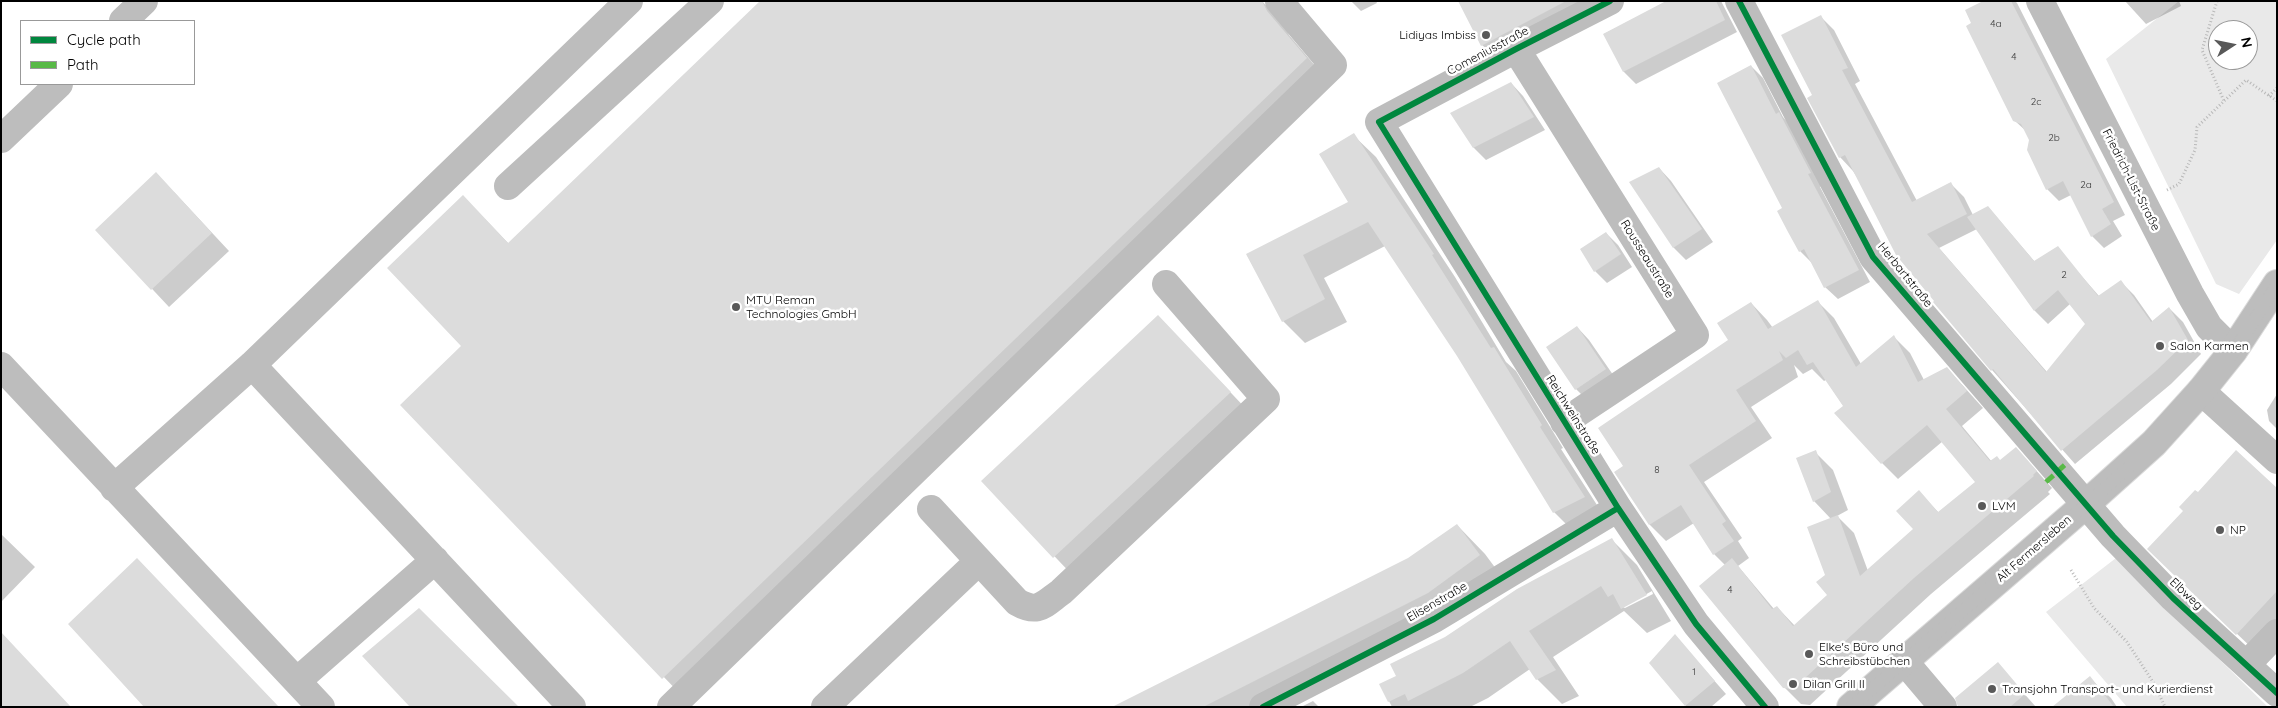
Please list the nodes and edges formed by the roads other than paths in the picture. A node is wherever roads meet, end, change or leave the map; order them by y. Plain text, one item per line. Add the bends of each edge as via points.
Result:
1 (144, 1) edge
2 (629, 1) edge
3 (710, 1) edge
4 (1279, 1) edge
5 (1610, 1) edge
6 (1739, 1) edge
7 (2040, 1) edge
8 (124, 20) edge
9 (1516, 48) junction
10 (57, 85) edge
11 (1379, 122) joint
12 (1, 139) edge
13 (508, 186) dead end
14 (1166, 284) dead end
15 (2277, 284) edge
16 (2233, 351) junction
17 (252, 365) junction
18 (1, 366) edge
19 (2202, 391) junction
20 (1564, 422) junction
21 (2277, 460) edge
22 (114, 488) junction
23 (2085, 505) junction
24 (1618, 508) junction
25 (931, 509) dead end
26 (434, 560) junction
27 (980, 562) junction
28 (2277, 633) edge
29 (1904, 661) junction
30 (2247, 664) junction
31 (297, 681) junction
32 (2277, 693) edge
33 (321, 707) edge
34 (572, 707) edge
35 (671, 707) edge
36 (825, 707) edge
37 (1262, 707) edge
38 (1765, 707) edge
39 (1851, 707) edge
40 (1943, 707) edge

1 - 8 street
2 - 17 street
3 - 13 street
4 - 35 street via 1333,65
5 - 9 street, Comeniusstraße
6 - 23 street, Herbartstraße via 1873,257
7 - 16 street, Friedrich-List-Straße via 2209,328
9 - 11 street, Comeniusstraße
9 - 20 street, Rousseaustraße via 1695,335
10 - 12 street
11 - 20 street, Reichweinstraße
14 - 27 street via 1266,399 1061,592 1040,608 1030,609 1017,602
15 - 16 street, Alt Fermersleben
16 - 19 street, Alt Fermersleben
17 - 22 street
17 - 26 street
18 - 22 street
19 - 21 street
19 - 23 street, Alt Fermersleben via 2154,443
20 - 24 street, Reichweinstraße
22 - 31 street
23 - 29 street, Alt Fermersleben
23 - 30 street, Elbweg via 2173,598
24 - 37 street, Elisenstraße via 1434,619
24 - 38 street, Reichweinstraße via 1696,624
25 - 27 street
26 - 31 street
26 - 34 street
27 - 36 street
28 - 30 street
29 - 39 street, Alt Fermersleben
29 - 40 street
30 - 32 street, Elbweg
31 - 33 street

